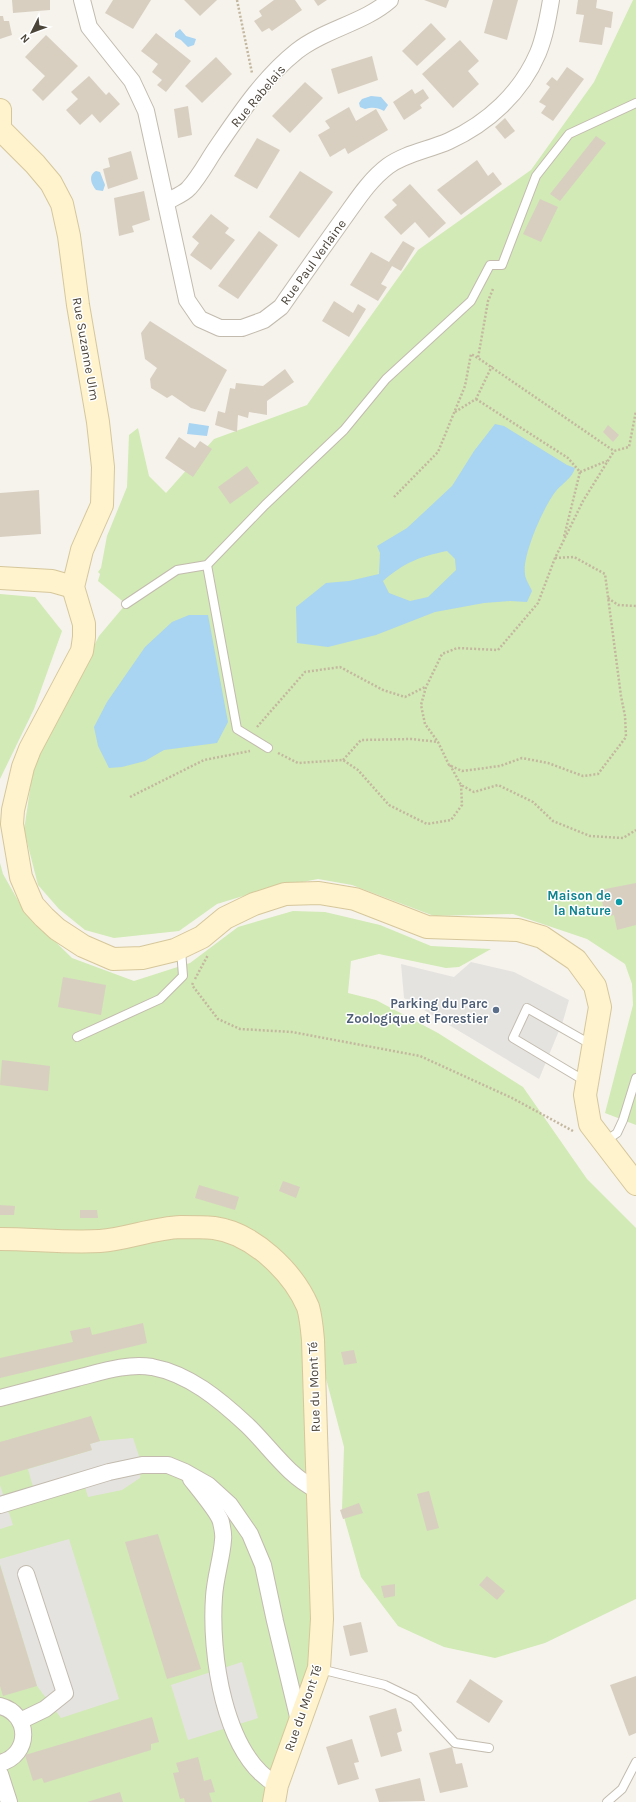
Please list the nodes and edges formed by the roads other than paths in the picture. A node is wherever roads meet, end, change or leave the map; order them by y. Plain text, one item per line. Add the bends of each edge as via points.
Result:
1 (82, 0) edge
2 (390, 0) edge
3 (551, 0) edge
4 (636, 103) edge
5 (0, 110) edge
6 (0, 124) edge
7 (0, 129) edge
8 (166, 202) junction
9 (207, 565) junction
10 (0, 578) edge
11 (73, 587) junction
12 (126, 604) dead end
13 (268, 748) road end
14 (181, 947) junction
15 (77, 1037) dead end
16 (593, 1045) junction
17 (636, 1078) edge
18 (587, 1082) junction
19 (603, 1143) junction
20 (636, 1184) edge
21 (0, 1239) edge
22 (0, 1398) edge
23 (185, 1472) junction
24 (317, 1490) junction
25 (0, 1505) edge
26 (26, 1574) dead end
27 (318, 1668) junction
28 (0, 1706) edge
29 (20, 1721) junction
30 (299, 1721) junction
31 (488, 1748) dead end
32 (636, 1762) edge
33 (0, 1763) edge
34 (0, 1774) edge
35 (276, 1793) edge
36 (9, 1802) edge
37 (607, 1802) edge

1 - 8 street, Rue Paul Verlaine via 89,27 132,82 146,111
2 - 8 street, Rue Rabelais via 378,11 314,40 297,51 269,78 241,112 189,188
3 - 8 street, Rue Paul Verlaine via 547,25 538,53 524,78 505,103 482,122 449,141 411,154 388,166 370,183 281,307 264,320 242,328 220,328 200,319 186,300
4 - 9 lane via 570,134 536,176 502,265 490,265 471,300 386,379 344,430 265,504
5 - 6 main road
7 - 11 main road, Rue Suzanne Ulm via 51,183 62,204 69,236 103,467 102,505 82,550
9 - 12 lane via 177,570
9 - 13 lane via 237,729
10 - 11 main road via 52,581
11 - 14 main road via 84,624 82,651 30,749 10,810 21,876 33,905 57,929 83,946 113,959 142,958
14 - 15 lane via 183,976 160,999
14 - 16 main road via 202,937 225,918 254,904 285,894 319,893 355,899 427,927 518,930 542,937 576,960 595,986 600,1007
16 - 18 main road
16 - 18 lane via 527,1008 513,1038
17 - 19 lane via 617,1133
18 - 19 main road via 585,1094 590,1124
19 - 20 main road
21 - 24 main road, Rue du Mont Té via 102,1241 174,1228 215,1228 242,1237 265,1252 284,1269 308,1308 313,1340
22 - 24 street via 122,1367 151,1367 182,1377 207,1390 257,1434 290,1472
23 - 25 street via 168,1465 142,1465 109,1472
23 - 30 street via 208,1485 230,1505 250,1534 264,1566
23 - 35 street via 220,1519 224,1539 217,1571 212,1623 219,1681 234,1731 244,1750
24 - 27 main road, Rue du Mont Té via 322,1619
26 - 29 street via 65,1693 45,1709
27 - 30 main road, Rue du Mont Té
27 - 31 lane via 385,1685 414,1699 455,1743
28 - 29 street via 14,1713
29 - 33 street via 23,1739 20,1748 6,1762
30 - 35 main road, Rue du Mont Té
32 - 37 lane via 622,1789
34 - 36 street

